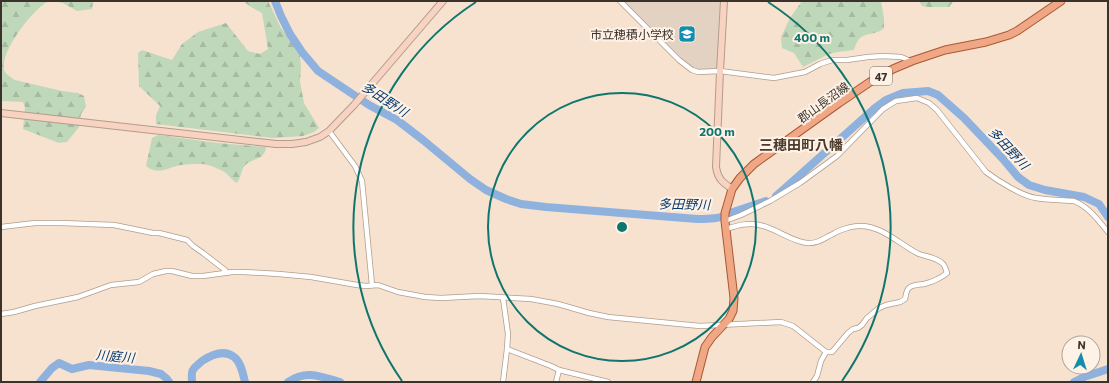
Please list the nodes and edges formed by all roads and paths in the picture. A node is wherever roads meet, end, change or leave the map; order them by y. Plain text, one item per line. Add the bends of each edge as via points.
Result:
1 (443, 1) edge
2 (620, 1) edge
3 (724, 1) edge
4 (1061, 1) edge
5 (912, 61) junction
6 (720, 71) junction
7 (1, 113) edge
8 (329, 131) junction
9 (732, 188) junction
10 (725, 221) junction
11 (1, 227) edge
12 (726, 229) junction
13 (1108, 232) edge
14 (227, 273) junction
15 (372, 285) junction
16 (503, 298) junction
17 (1, 314) edge
18 (724, 325) junction
19 (507, 349) junction
20 (826, 352) junction
21 (559, 370) junction
22 (503, 382) edge
23 (556, 382) edge
24 (608, 382) edge
25 (696, 382) edge
26 (812, 382) edge

1 - 8 street
2 - 6 street via 686,66 698,72
3 - 6 street
4 - 5 main road, 郡山長沼線 / 47 via 1008,35
5 - 6 street via 883,56 832,60 805,72 774,78
5 - 9 main road, 郡山長沼線 / 47 via 870,82 839,103 754,164
6 - 9 street via 716,167 722,182
7 - 8 street via 285,144 306,142
8 - 15 street via 355,166 362,181
9 - 10 main road, 郡山長沼線 / 47
10 - 12 main road, 郡山長沼線 / 47
10 - 13 street via 770,201 800,183 837,156 883,109 896,101 917,98 937,110 986,172 994,178 1022,194 1035,198 1079,203 1088,208
11 - 14 street via 52,222 114,225 159,233 186,240
12 - 18 main road, 郡山長沼線 / 47 via 734,298 733,311
12 - 20 street via 745,224 758,224 791,238 807,243 818,243 837,232 858,226 869,226 942,263 947,273 945,275 909,287 905,299 879,308 862,325 848,333 832,352
14 - 15 street via 279,274
14 - 17 street via 192,276 160,271 139,282 112,285 78,297
15 - 16 street via 425,297
16 - 18 street via 542,300 608,317 700,326
16 - 19 street via 508,334
18 - 20 street via 774,322 787,324
18 - 25 main road, 郡山長沼線 / 47 via 705,347
19 - 21 street
19 - 22 street
20 - 26 street
21 - 23 street
21 - 24 street

